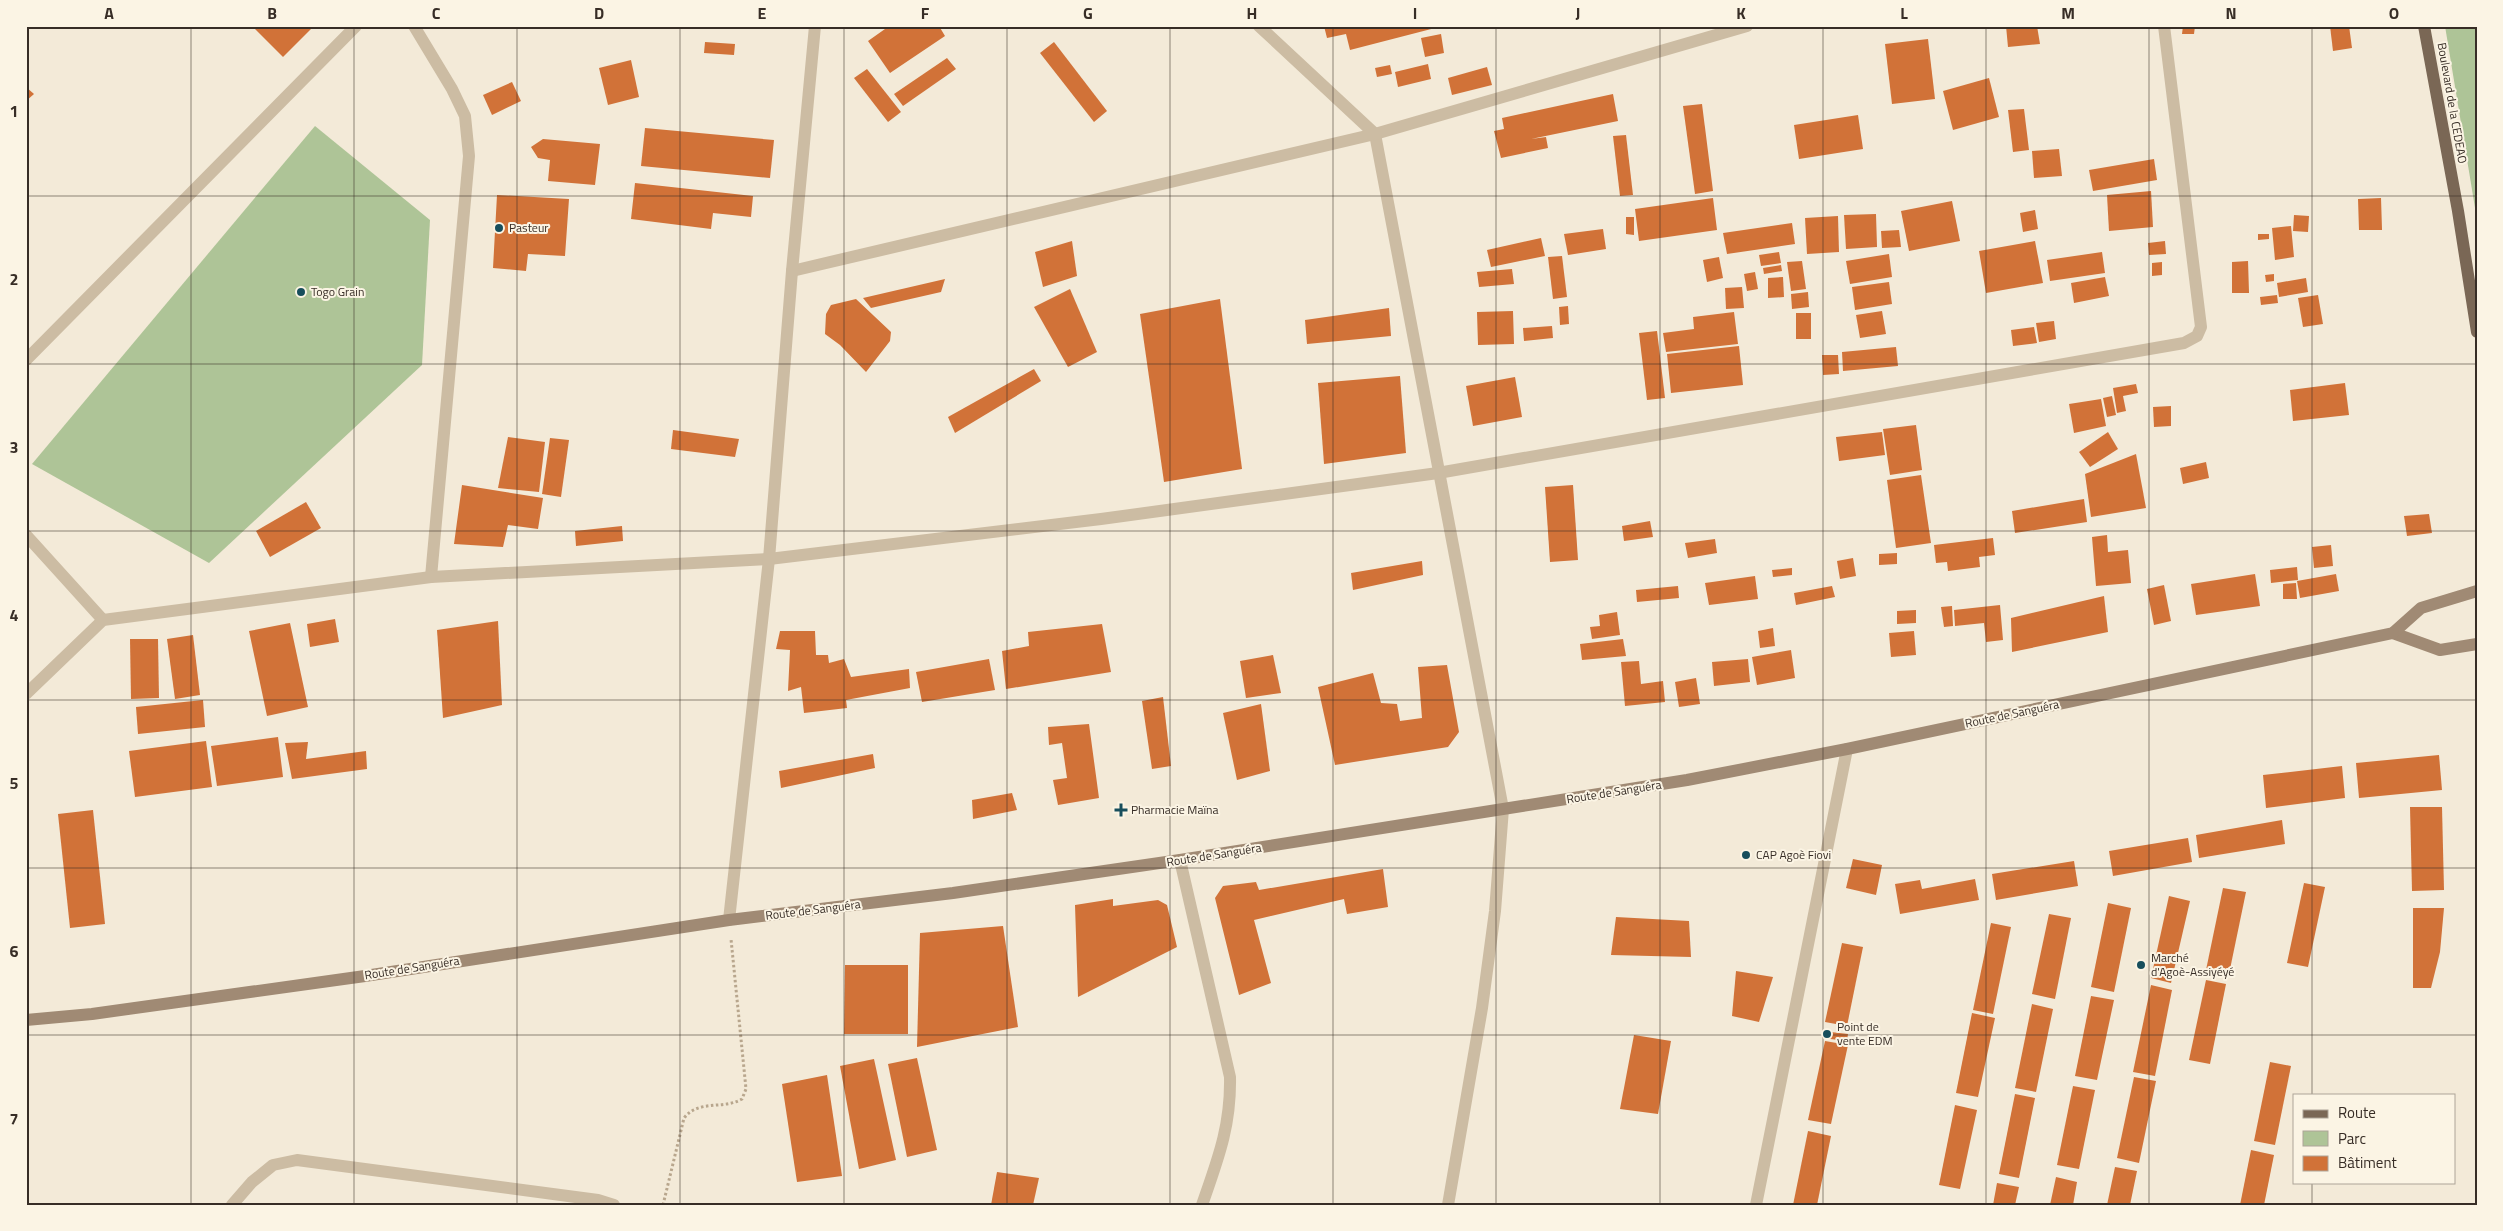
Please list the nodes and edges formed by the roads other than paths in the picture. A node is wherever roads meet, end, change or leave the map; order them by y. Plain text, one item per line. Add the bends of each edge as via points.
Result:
1 (356, 26) edge
2 (414, 26) edge
3 (815, 26) edge
4 (1259, 26) edge
5 (1747, 26) edge
6 (2164, 26) edge
7 (2424, 26) edge
8 (1374, 134) junction
9 (792, 271) junction
10 (2477, 332) edge
11 (26, 360) edge
12 (1438, 474) junction
13 (26, 535) edge
14 (770, 559) junction
15 (431, 577) junction
16 (2477, 591) edge
17 (103, 620) junction
18 (2393, 633) junction
19 (2477, 644) edge
20 (26, 694) edge
21 (1847, 749) junction
22 (1503, 809) junction
23 (1180, 860) junction
24 (730, 920) junction
25 (26, 1020) edge
26 (232, 1205) edge
27 (614, 1205) edge
28 (1202, 1205) edge
29 (1448, 1205) edge
30 (1756, 1205) edge

1 - 11 street
2 - 15 street via 465,116 469,156
3 - 9 street
4 - 8 street
5 - 8 street
6 - 12 street via 2201,327 2197,336 2184,344
7 - 10 main road, Boulevard de la CEDEAO
8 - 9 street
8 - 12 street
9 - 14 street
12 - 14 street
12 - 22 street
13 - 17 street
14 - 15 street
14 - 24 street
15 - 17 street
16 - 18 street, Route de Sanguéra via 2421,608
17 - 20 street
18 - 19 street via 2440,650
18 - 21 street, Route de Sanguéra
21 - 22 street, Route de Sanguéra via 1687,780
21 - 30 street
22 - 23 street, Route de Sanguéra
22 - 29 street via 1495,911 1482,1008
23 - 24 street, Route de Sanguéra via 953,893
23 - 28 street via 1230,1077 1225,1136
24 - 25 street, Route de Sanguéra via 365,976 92,1014
26 - 27 street via 273,1165 297,1160 588,1198

